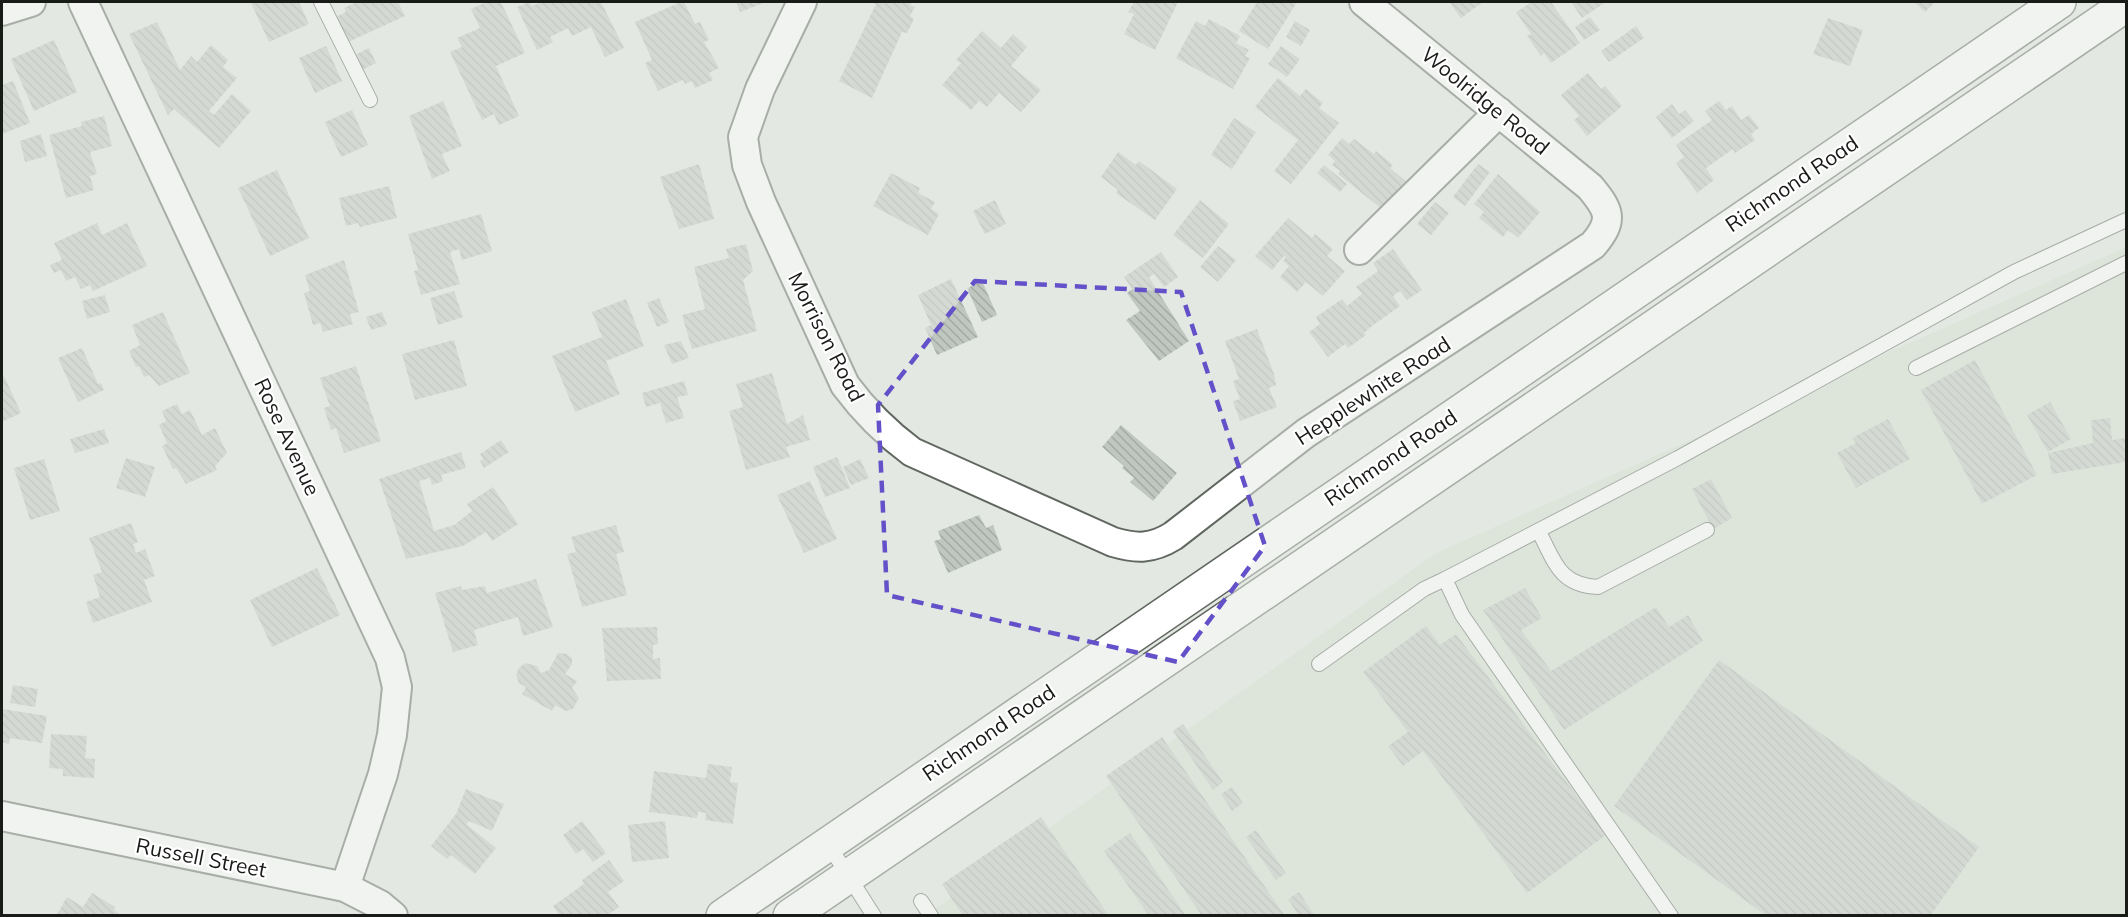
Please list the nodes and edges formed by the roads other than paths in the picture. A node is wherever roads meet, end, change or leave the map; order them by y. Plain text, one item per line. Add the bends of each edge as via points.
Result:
1 (31, 2) edge
2 (83, 2) edge
3 (321, 2) edge
4 (802, 2) edge
5 (1364, 2) edge
6 (2059, 2) edge
7 (2127, 5) edge
8 (2, 10) edge
9 (370, 100) dead end
10 (1499, 112) junction
11 (1604, 204) joint
12 (2127, 220) edge
13 (1359, 250) dead end
14 (2127, 262) edge
15 (1916, 368) dead end
16 (1707, 530) dead end
17 (1539, 531) junction
18 (1113, 542) joint
19 (1445, 579) junction
20 (1319, 664) dead end
21 (2, 816) edge
22 (827, 844) junction
23 (847, 876) junction
24 (345, 887) junction
25 (921, 901) dead end
26 (393, 915) edge
27 (723, 915) edge
28 (790, 915) edge
29 (874, 915) edge
30 (931, 915) edge
31 (1671, 915) edge

1 - 8 street
2 - 24 street, Rose Avenue via 390,658 397,687 392,735
3 - 9 lane
4 - 18 street, Morrison Road via 760,89 743,137 747,165 761,202 845,385 887,434 912,452
5 - 10 street, Woolridge Road
6 - 22 highway, Richmond Road
7 - 23 highway, Richmond Road
10 - 11 street, Woolridge Road via 1590,187
10 - 13 street
11 - 18 street, Hepplewhite Road via 1608,216 1604,231 1593,245 1306,433 1173,536 1144,548
12 - 17 lane via 2014,272
14 - 15 lane
16 - 17 lane via 1598,586 1571,582
17 - 19 lane
19 - 20 lane via 1424,589
19 - 31 lane via 1462,615
21 - 24 street, Russell Street
22 - 23 lane
22 - 27 highway, Richmond Road
23 - 28 highway, Richmond Road
23 - 29 lane
24 - 26 street, Russell Street
25 - 30 lane

